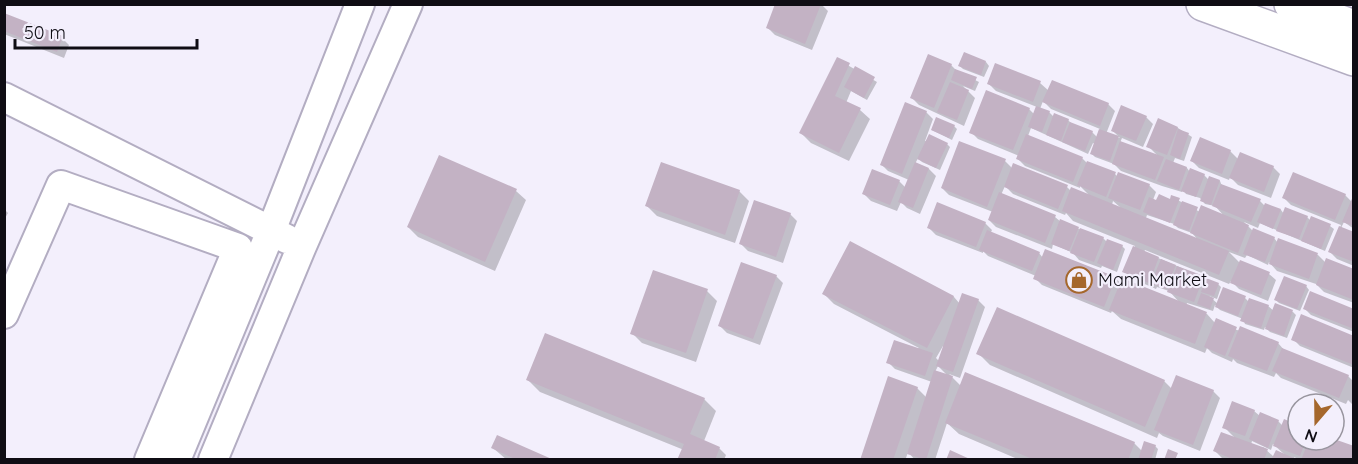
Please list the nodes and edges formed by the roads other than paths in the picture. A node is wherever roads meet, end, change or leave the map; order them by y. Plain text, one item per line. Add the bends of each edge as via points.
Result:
1 (360, 4) edge
2 (408, 4) edge
3 (1203, 4) edge
4 (1291, 4) edge
5 (1353, 27) edge
6 (1353, 59) edge
7 (4, 97) edge
8 (271, 231) junction
9 (302, 246) junction
10 (4, 314) edge
11 (149, 459) edge
12 (176, 459) edge
13 (213, 459) edge

1 - 8 street
2 - 9 street
3 - 6 main road
4 - 5 main road
7 - 8 street
8 - 9 street
8 - 12 street
9 - 13 street
10 - 11 street via 61,185 238,248

